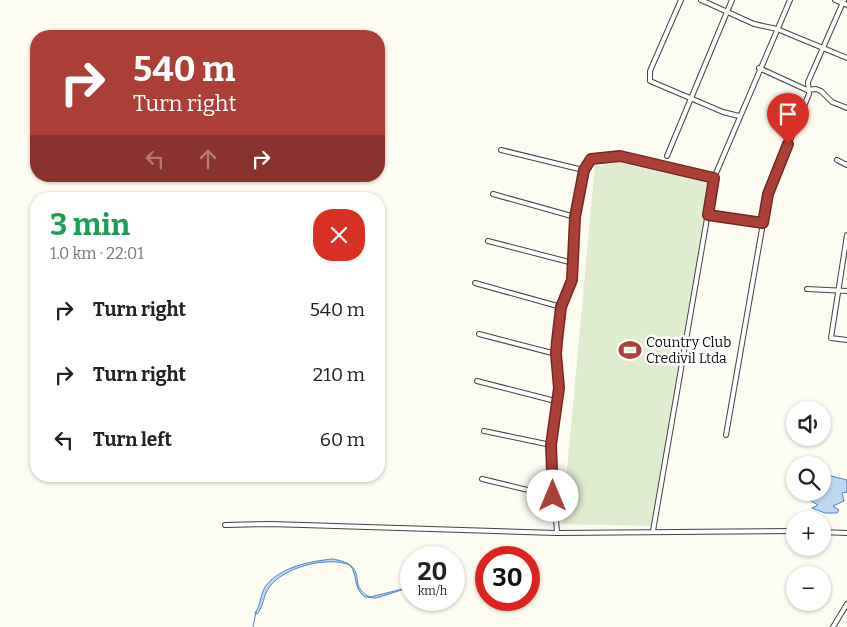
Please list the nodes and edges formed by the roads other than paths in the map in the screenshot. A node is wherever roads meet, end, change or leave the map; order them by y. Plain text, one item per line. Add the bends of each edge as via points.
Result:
1 (681, 0) edge
2 (702, 0) edge
3 (732, 0) edge
4 (790, 0) edge
5 (835, 0) edge
6 (844, 3) edge
7 (728, 11) junction
8 (777, 29) junction
9 (822, 48) junction
10 (847, 58) edge
11 (759, 68) junction
12 (807, 90) junction
13 (691, 99) junction
14 (847, 108) edge
15 (739, 116) junction
16 (501, 150) dead end
17 (666, 156) dead end
18 (837, 160) dead end
19 (847, 165) edge
20 (584, 170) junction
21 (714, 178) junction
22 (493, 194) dead end
23 (708, 215) junction
24 (575, 217) junction
25 (763, 223) junction
26 (847, 235) edge
27 (488, 242) dead end
28 (573, 263) junction
29 (475, 283) dead end
30 (807, 289) dead end
31 (838, 289) junction
32 (847, 291) edge
33 (561, 307) junction
34 (478, 334) dead end
35 (847, 340) edge
36 (556, 354) junction
37 (477, 381) dead end
38 (558, 402) junction
39 (484, 431) dead end
40 (726, 435) dead end
41 (551, 445) junction
42 (482, 480) dead end
43 (553, 496) junction
44 (225, 524) dead end
45 (653, 531) junction
46 (786, 532) edge
47 (831, 532) edge
48 (557, 533) junction
49 (847, 533) edge
50 (847, 604) edge
51 (833, 627) edge

1 - 13 street via 648,79
2 - 7 street
3 - 7 street
4 - 8 street
5 - 6 street
6 - 9 street
7 - 8 street via 754,24
7 - 13 street
8 - 9 street
8 - 11 street
9 - 10 street
9 - 12 street
11 - 12 street
11 - 15 street
12 - 14 street via 821,91 832,102
12 - 25 street via 807,100 768,194
13 - 15 street
13 - 17 street
15 - 21 street
16 - 20 street
18 - 19 street
20 - 21 street via 591,159 613,155
20 - 24 street
21 - 23 street
22 - 24 street
23 - 25 street
23 - 45 street
24 - 28 street
25 - 40 street
26 - 31 street
27 - 28 street
28 - 33 street via 572,280
29 - 33 street
30 - 31 street
31 - 32 street
31 - 35 street via 830,338
33 - 36 street
34 - 36 street
36 - 38 street
37 - 38 street
38 - 41 street
39 - 41 street
41 - 43 street
42 - 43 street
43 - 48 street
44 - 48 street
45 - 46 street
45 - 48 street
47 - 49 street
50 - 51 street

